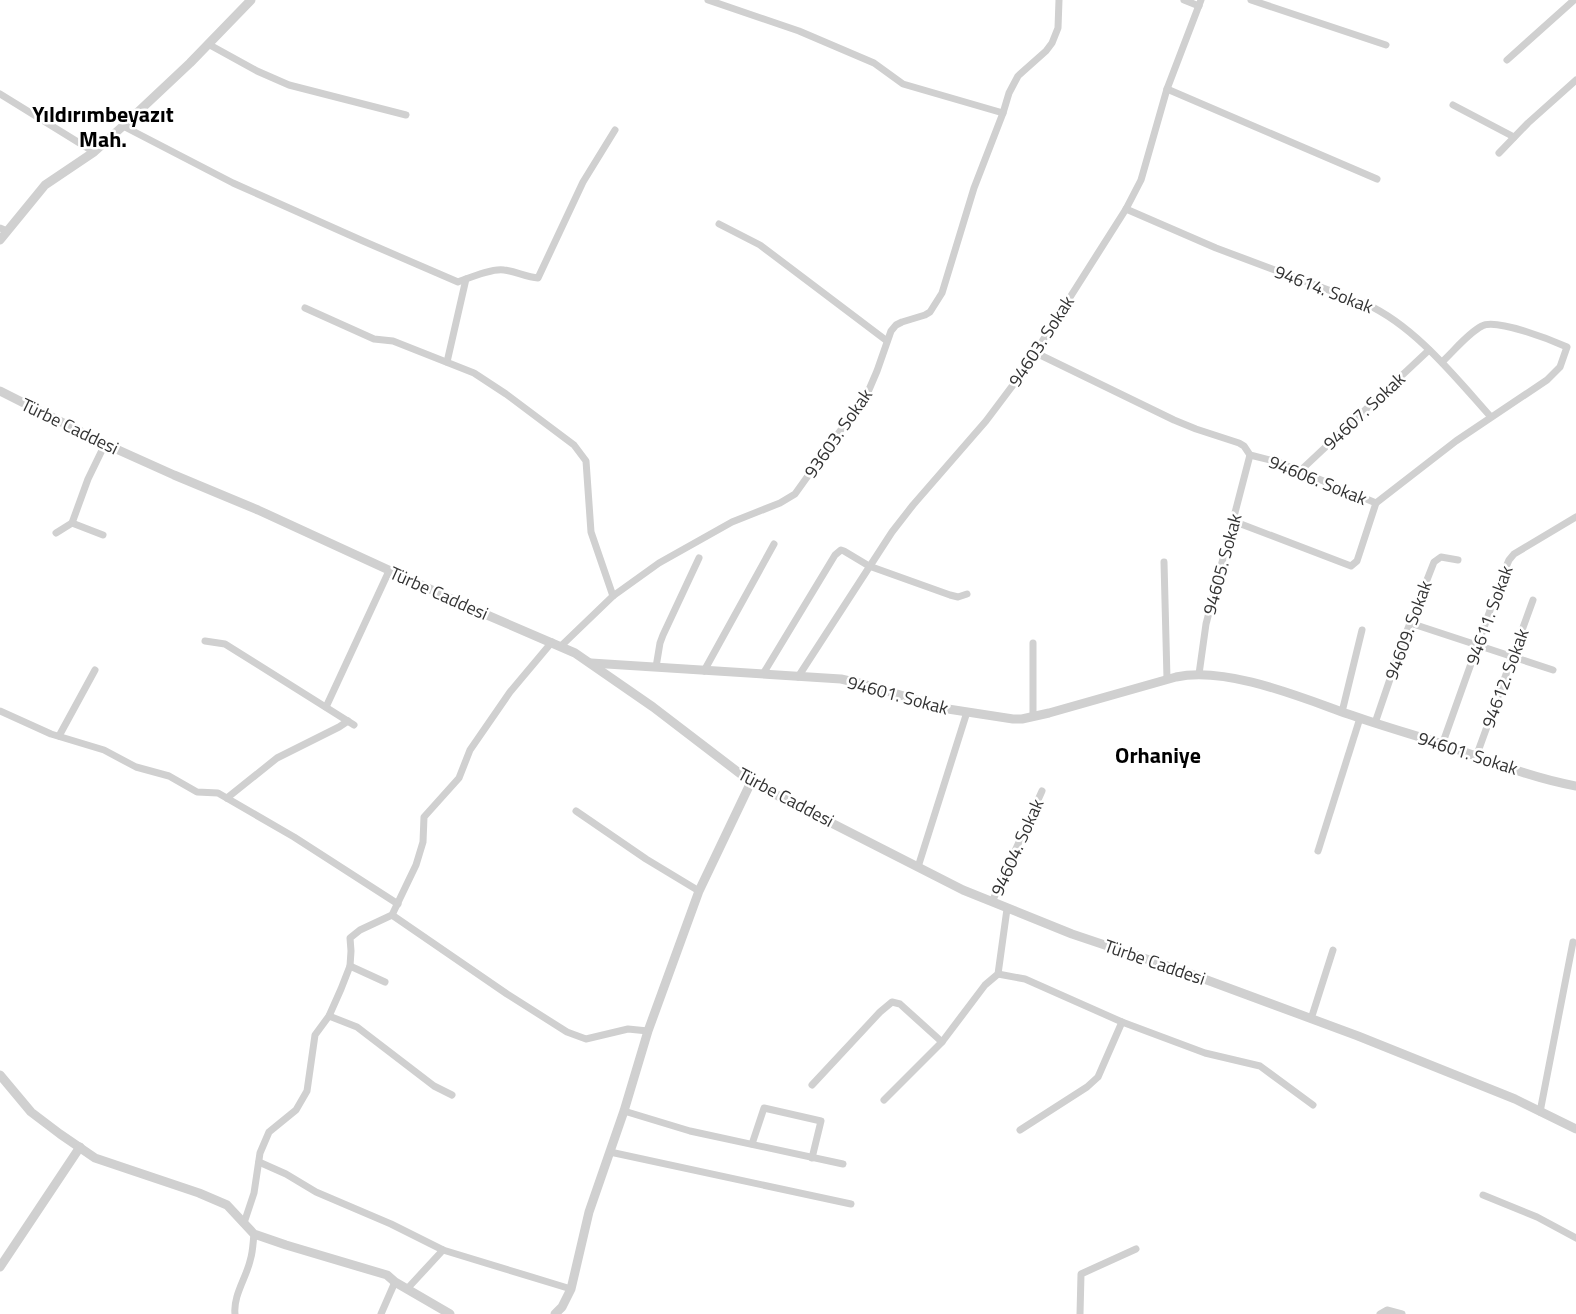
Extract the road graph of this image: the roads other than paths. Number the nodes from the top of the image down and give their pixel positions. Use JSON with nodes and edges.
{"nodes":[{"id":1,"x":251,"y":0,"type":"edge"},
{"id":2,"x":708,"y":0,"type":"edge"},
{"id":3,"x":1059,"y":0,"type":"edge"},
{"id":4,"x":1184,"y":0,"type":"edge"},
{"id":5,"x":1251,"y":0,"type":"edge"},
{"id":6,"x":1574,"y":0,"type":"edge"},
{"id":7,"x":1200,"y":3,"type":"edge"},
{"id":8,"x":208,"y":44,"type":"junction"},
{"id":9,"x":1386,"y":45,"type":"dead end"},
{"id":10,"x":1508,"y":60,"type":"dead end"},
{"id":11,"x":1576,"y":80,"type":"edge"},
{"id":12,"x":1167,"y":89,"type":"junction"},
{"id":13,"x":0,"y":94,"type":"edge"},
{"id":14,"x":1453,"y":104,"type":"dead end"},
{"id":15,"x":1003,"y":113,"type":"junction"},
{"id":16,"x":406,"y":115,"type":"dead end"},
{"id":17,"x":123,"y":126,"type":"junction"},
{"id":18,"x":615,"y":130,"type":"dead end"},
{"id":19,"x":1514,"y":137,"type":"junction"},
{"id":20,"x":94,"y":152,"type":"junction"},
{"id":21,"x":1499,"y":153,"type":"dead end"},
{"id":22,"x":1377,"y":179,"type":"dead end"},
{"id":23,"x":1126,"y":209,"type":"junction"},
{"id":24,"x":720,"y":224,"type":"dead end"},
{"id":25,"x":4,"y":230,"type":"edge"},
{"id":26,"x":0,"y":240,"type":"edge"},
{"id":27,"x":466,"y":279,"type":"junction"},
{"id":28,"x":305,"y":308,"type":"dead end"},
{"id":29,"x":887,"y":341,"type":"junction"},
{"id":30,"x":1429,"y":350,"type":"junction"},
{"id":31,"x":1034,"y":352,"type":"junction"},
{"id":32,"x":447,"y":362,"type":"junction"},
{"id":33,"x":1442,"y":362,"type":"junction"},
{"id":34,"x":0,"y":391,"type":"edge"},
{"id":35,"x":1491,"y":417,"type":"junction"},
{"id":36,"x":105,"y":444,"type":"junction"},
{"id":37,"x":1250,"y":455,"type":"junction"},
{"id":38,"x":1300,"y":471,"type":"junction"},
{"id":39,"x":1376,"y":503,"type":"junction"},
{"id":40,"x":1576,"y":517,"type":"edge"},
{"id":41,"x":1233,"y":521,"type":"junction"},
{"id":42,"x":72,"y":522,"type":"junction"},
{"id":43,"x":56,"y":533,"type":"dead end"},
{"id":44,"x":103,"y":534,"type":"dead end"},
{"id":45,"x":774,"y":544,"type":"dead end"},
{"id":46,"x":699,"y":558,"type":"dead end"},
{"id":47,"x":1458,"y":560,"type":"dead end"},
{"id":48,"x":1164,"y":562,"type":"dead end"},
{"id":49,"x":869,"y":566,"type":"junction"},
{"id":50,"x":390,"y":571,"type":"junction"},
{"id":51,"x":967,"y":594,"type":"dead end"},
{"id":52,"x":613,"y":596,"type":"junction"},
{"id":53,"x":1533,"y":600,"type":"dead end"},
{"id":54,"x":1410,"y":623,"type":"junction"},
{"id":55,"x":1362,"y":630,"type":"dead end"},
{"id":56,"x":206,"y":641,"type":"dead end"},
{"id":57,"x":552,"y":642,"type":"junction"},
{"id":58,"x":1033,"y":643,"type":"dead end"},
{"id":59,"x":1478,"y":645,"type":"junction"},
{"id":60,"x":561,"y":646,"type":"junction"},
{"id":61,"x":1513,"y":656,"type":"junction"},
{"id":62,"x":591,"y":663,"type":"junction"},
{"id":63,"x":656,"y":667,"type":"junction"},
{"id":64,"x":95,"y":670,"type":"dead end"},
{"id":65,"x":1553,"y":670,"type":"dead end"},
{"id":66,"x":704,"y":671,"type":"junction"},
{"id":67,"x":763,"y":674,"type":"junction"},
{"id":68,"x":1199,"y":674,"type":"junction"},
{"id":69,"x":798,"y":677,"type":"junction"},
{"id":70,"x":1168,"y":678,"type":"junction"},
{"id":71,"x":326,"y":707,"type":"junction"},
{"id":72,"x":0,"y":711,"type":"edge"},
{"id":73,"x":967,"y":712,"type":"junction"},
{"id":74,"x":1342,"y":712,"type":"junction"},
{"id":75,"x":1033,"y":717,"type":"junction"},
{"id":76,"x":1360,"y":718,"type":"junction"},
{"id":77,"x":1375,"y":723,"type":"junction"},
{"id":78,"x":59,"y":736,"type":"junction"},
{"id":79,"x":1442,"y":745,"type":"junction"},
{"id":80,"x":1476,"y":757,"type":"junction"},
{"id":81,"x":751,"y":782,"type":"junction"},
{"id":82,"x":1576,"y":786,"type":"edge"},
{"id":83,"x":1042,"y":791,"type":"dead end"},
{"id":84,"x":227,"y":798,"type":"junction"},
{"id":85,"x":576,"y":812,"type":"dead end"},
{"id":86,"x":1318,"y":851,"type":"dead end"},
{"id":87,"x":918,"y":867,"type":"junction"},
{"id":88,"x":699,"y":891,"type":"junction"},
{"id":89,"x":992,"y":902,"type":"junction"},
{"id":90,"x":398,"y":904,"type":"junction"},
{"id":91,"x":1007,"y":909,"type":"junction"},
{"id":92,"x":392,"y":915,"type":"junction"},
{"id":93,"x":1573,"y":942,"type":"dead end"},
{"id":94,"x":1332,"y":950,"type":"dead end"},
{"id":95,"x":350,"y":966,"type":"junction"},
{"id":96,"x":998,"y":974,"type":"junction"},
{"id":97,"x":385,"y":982,"type":"dead end"},
{"id":98,"x":329,"y":1016,"type":"junction"},
{"id":99,"x":1311,"y":1019,"type":"junction"},
{"id":100,"x":1122,"y":1022,"type":"junction"},
{"id":101,"x":648,"y":1031,"type":"junction"},
{"id":102,"x":942,"y":1042,"type":"junction"},
{"id":103,"x":0,"y":1075,"type":"edge"},
{"id":104,"x":812,"y":1085,"type":"dead end"},
{"id":105,"x":452,"y":1095,"type":"dead end"},
{"id":106,"x":884,"y":1100,"type":"dead end"},
{"id":107,"x":1313,"y":1105,"type":"dead end"},
{"id":108,"x":624,"y":1111,"type":"junction"},
{"id":109,"x":1540,"y":1112,"type":"junction"},
{"id":110,"x":1576,"y":1129,"type":"edge"},
{"id":111,"x":1020,"y":1130,"type":"dead end"},
{"id":112,"x":752,"y":1144,"type":"junction"},
{"id":113,"x":80,"y":1147,"type":"junction"},
{"id":114,"x":610,"y":1152,"type":"junction"},
{"id":115,"x":812,"y":1158,"type":"junction"},
{"id":116,"x":259,"y":1162,"type":"junction"},
{"id":117,"x":843,"y":1164,"type":"dead end"},
{"id":118,"x":1483,"y":1195,"type":"dead end"},
{"id":119,"x":850,"y":1204,"type":"dead end"},
{"id":120,"x":244,"y":1223,"type":"junction"},
{"id":121,"x":254,"y":1234,"type":"junction"},
{"id":122,"x":1576,"y":1238,"type":"edge"},
{"id":123,"x":1136,"y":1249,"type":"dead end"},
{"id":124,"x":443,"y":1250,"type":"junction"},
{"id":125,"x":0,"y":1268,"type":"edge"},
{"id":126,"x":394,"y":1282,"type":"junction"},
{"id":127,"x":407,"y":1289,"type":"junction"},
{"id":128,"x":571,"y":1289,"type":"junction"},
{"id":129,"x":235,"y":1314,"type":"edge"},
{"id":130,"x":381,"y":1314,"type":"edge"},
{"id":131,"x":450,"y":1314,"type":"edge"},
{"id":132,"x":555,"y":1314,"type":"edge"},
{"id":133,"x":1080,"y":1314,"type":"edge"},
{"id":134,"x":1380,"y":1314,"type":"edge"},
{"id":135,"x":1402,"y":1314,"type":"edge"}],
"edges":[{"from":1,"to":8,"type":"street"},
{"from":2,"to":15,"type":"street"},
{"from":3,"to":15,"type":"street","name":"93603. Sokak"},
{"from":4,"to":7,"type":"street","name":"94603. Sokak"},
{"from":5,"to":9,"type":"street"},
{"from":6,"to":10,"type":"street"},
{"from":7,"to":12,"type":"street","name":"94603. Sokak"},
{"from":8,"to":16,"type":"street"},
{"from":8,"to":17,"type":"street"},
{"from":11,"to":19,"type":"street"},
{"from":12,"to":22,"type":"street"},
{"from":12,"to":23,"type":"street","name":"94603. Sokak"},
{"from":13,"to":20,"type":"street"},
{"from":14,"to":19,"type":"street"},
{"from":15,"to":29,"type":"street","name":"93603. Sokak"},
{"from":17,"to":20,"type":"street"},
{"from":17,"to":27,"type":"street"},
{"from":18,"to":27,"type":"street"},
{"from":19,"to":21,"type":"street"},
{"from":20,"to":25,"type":"street"},
{"from":23,"to":30,"type":"street","name":"94614. Sokak"},
{"from":23,"to":31,"type":"street","name":"94603. Sokak"},
{"from":24,"to":29,"type":"street"},
{"from":25,"to":26,"type":"street"},
{"from":27,"to":32,"type":"street"},
{"from":28,"to":32,"type":"street"},
{"from":29,"to":52,"type":"street","name":"93603. Sokak"},
{"from":30,"to":33,"type":"street","name":"94614. Sokak"},
{"from":30,"to":38,"type":"street","name":"94607. Sokak"},
{"from":31,"to":37,"type":"street","name":"94606. Sokak"},
{"from":31,"to":49,"type":"street","name":"94603. Sokak"},
{"from":32,"to":52,"type":"street"},
{"from":33,"to":35,"type":"street","name":"94614. Sokak"},
{"from":33,"to":35,"type":"street","name":"94606. Sokak"},
{"from":34,"to":36,"type":"street","name":"Türbe Caddesi"},
{"from":35,"to":39,"type":"street","name":"94606. Sokak"},
{"from":36,"to":42,"type":"street"},
{"from":36,"to":50,"type":"street","name":"Türbe Caddesi"},
{"from":37,"to":38,"type":"street","name":"94606. Sokak"},
{"from":37,"to":41,"type":"street","name":"94605. Sokak"},
{"from":38,"to":39,"type":"street","name":"94606. Sokak"},
{"from":39,"to":41,"type":"street"},
{"from":40,"to":59,"type":"street","name":"94611. Sokak"},
{"from":41,"to":68,"type":"street","name":"94605. Sokak"},
{"from":42,"to":43,"type":"street"},
{"from":42,"to":44,"type":"street"},
{"from":45,"to":66,"type":"street"},
{"from":46,"to":63,"type":"street"},
{"from":47,"to":54,"type":"street","name":"94609. Sokak"},
{"from":48,"to":70,"type":"street"},
{"from":49,"to":51,"type":"street"},
{"from":49,"to":67,"type":"street"},
{"from":49,"to":69,"type":"street","name":"94603. Sokak"},
{"from":50,"to":57,"type":"street","name":"Türbe Caddesi"},
{"from":50,"to":71,"type":"street"},
{"from":52,"to":60,"type":"street","name":"93603. Sokak"},
{"from":53,"to":61,"type":"street","name":"94612. Sokak"},
{"from":54,"to":59,"type":"street"},
{"from":54,"to":77,"type":"street","name":"94609. Sokak"},
{"from":55,"to":74,"type":"street"},
{"from":56,"to":71,"type":"street"},
{"from":57,"to":60,"type":"street","name":"Türbe Caddesi"},
{"from":57,"to":90,"type":"street"},
{"from":58,"to":75,"type":"street"},
{"from":59,"to":61,"type":"street"},
{"from":59,"to":79,"type":"street","name":"94611. Sokak"},
{"from":60,"to":62,"type":"street","name":"Türbe Caddesi"},
{"from":61,"to":65,"type":"street"},
{"from":61,"to":80,"type":"street","name":"94612. Sokak"},
{"from":62,"to":63,"type":"street","name":"94601. Sokak"},
{"from":62,"to":81,"type":"street","name":"Türbe Caddesi"},
{"from":63,"to":66,"type":"street","name":"94601. Sokak"},
{"from":64,"to":78,"type":"street"},
{"from":66,"to":67,"type":"street","name":"94601. Sokak"},
{"from":67,"to":69,"type":"street","name":"94601. Sokak"},
{"from":68,"to":70,"type":"street","name":"94601. Sokak"},
{"from":68,"to":74,"type":"street","name":"94601. Sokak"},
{"from":69,"to":73,"type":"street","name":"94601. Sokak"},
{"from":70,"to":75,"type":"street","name":"94601. Sokak"},
{"from":71,"to":84,"type":"street"},
{"from":72,"to":78,"type":"street"},
{"from":73,"to":75,"type":"street","name":"94601. Sokak"},
{"from":73,"to":87,"type":"street"},
{"from":74,"to":76,"type":"street","name":"94601. Sokak"},
{"from":76,"to":77,"type":"street","name":"94601. Sokak"},
{"from":76,"to":86,"type":"street"},
{"from":77,"to":79,"type":"street","name":"94601. Sokak"},
{"from":78,"to":84,"type":"street"},
{"from":79,"to":80,"type":"street","name":"94601. Sokak"},
{"from":80,"to":82,"type":"street","name":"94601. Sokak"},
{"from":81,"to":87,"type":"street","name":"Türbe Caddesi"},
{"from":81,"to":88,"type":"street"},
{"from":83,"to":89,"type":"street","name":"94604. Sokak"},
{"from":84,"to":90,"type":"street"},
{"from":85,"to":88,"type":"street"},
{"from":87,"to":89,"type":"street","name":"Türbe Caddesi"},
{"from":88,"to":101,"type":"street"},
{"from":89,"to":91,"type":"street","name":"Türbe Caddesi"},
{"from":90,"to":92,"type":"street"},
{"from":91,"to":96,"type":"street"},
{"from":91,"to":99,"type":"street","name":"Türbe Caddesi"},
{"from":92,"to":95,"type":"street"},
{"from":92,"to":101,"type":"street"},
{"from":93,"to":109,"type":"street"},
{"from":94,"to":99,"type":"street"},
{"from":95,"to":97,"type":"street"},
{"from":95,"to":98,"type":"street"},
{"from":96,"to":100,"type":"street"},
{"from":96,"to":102,"type":"street"},
{"from":98,"to":105,"type":"street"},
{"from":98,"to":116,"type":"street"},
{"from":99,"to":109,"type":"street","name":"Türbe Caddesi"},
{"from":100,"to":107,"type":"street"},
{"from":100,"to":111,"type":"street"},
{"from":101,"to":108,"type":"street"},
{"from":102,"to":104,"type":"street"},
{"from":102,"to":106,"type":"street"},
{"from":103,"to":113,"type":"street"},
{"from":108,"to":112,"type":"street"},
{"from":108,"to":114,"type":"street"},
{"from":109,"to":110,"type":"street","name":"Türbe Caddesi"},
{"from":112,"to":115,"type":"street"},
{"from":112,"to":115,"type":"street"},
{"from":113,"to":120,"type":"street"},
{"from":113,"to":125,"type":"street"},
{"from":114,"to":119,"type":"street"},
{"from":114,"to":128,"type":"street"},
{"from":115,"to":117,"type":"street"},
{"from":116,"to":120,"type":"street"},
{"from":116,"to":124,"type":"street"},
{"from":118,"to":122,"type":"street"},
{"from":120,"to":121,"type":"street"},
{"from":121,"to":126,"type":"street"},
{"from":121,"to":129,"type":"street"},
{"from":123,"to":133,"type":"street"},
{"from":124,"to":127,"type":"street"},
{"from":124,"to":128,"type":"street"},
{"from":126,"to":127,"type":"street"},
{"from":126,"to":130,"type":"street"},
{"from":127,"to":131,"type":"street"},
{"from":128,"to":132,"type":"street"},
{"from":134,"to":135,"type":"street"}]}
